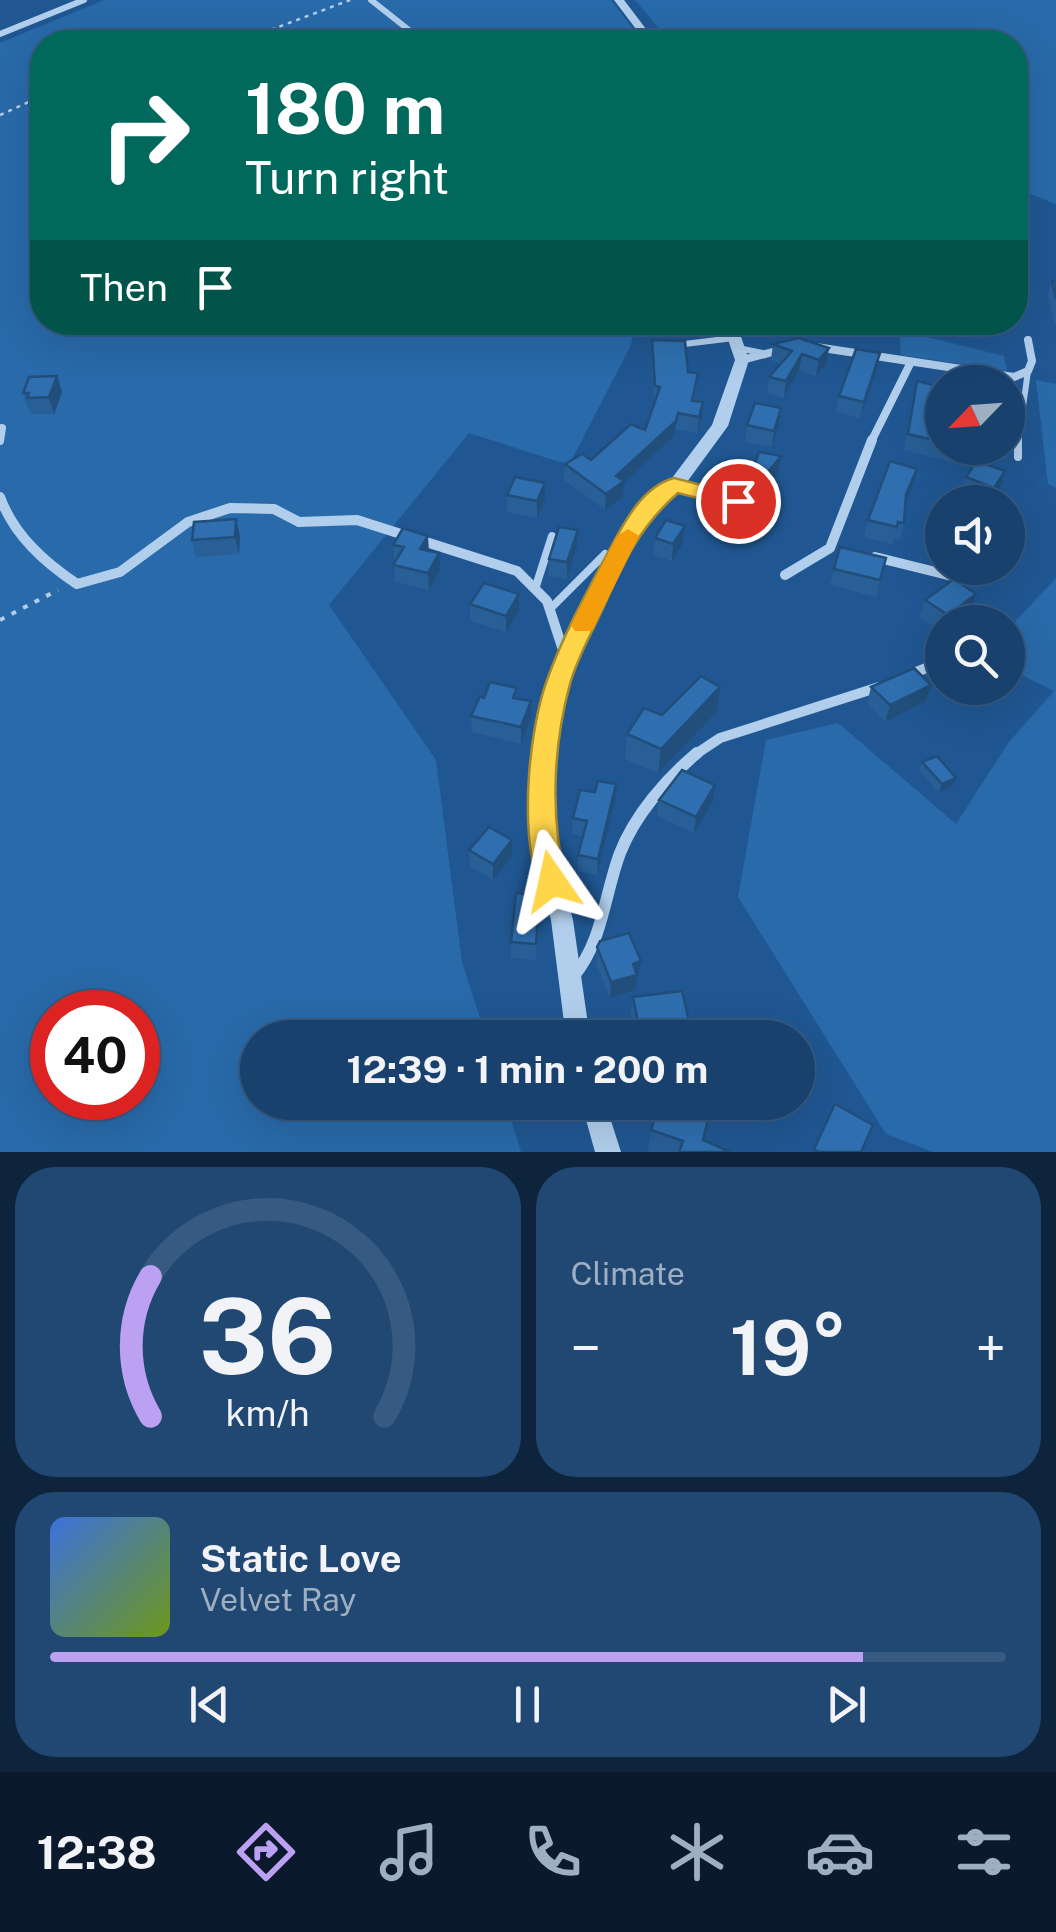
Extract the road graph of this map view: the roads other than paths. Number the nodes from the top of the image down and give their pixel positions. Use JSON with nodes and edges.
{"nodes":[{"id":1,"x":84,"y":0,"type":"edge"},
{"id":2,"x":371,"y":0,"type":"edge"},
{"id":3,"x":618,"y":0,"type":"edge"},
{"id":4,"x":406,"y":30,"type":"edge"},
{"id":5,"x":642,"y":30,"type":"edge"},
{"id":6,"x":0,"y":34,"type":"edge"},
{"id":7,"x":735,"y":339,"type":"edge"},
{"id":8,"x":1028,"y":340,"type":"dead end"},
{"id":9,"x":672,"y":346,"type":"edge"},
{"id":10,"x":911,"y":362,"type":"junction"},
{"id":11,"x":1028,"y":372,"type":"junction"},
{"id":12,"x":1025,"y":402,"type":"edge"},
{"id":13,"x":2,"y":428,"type":"dead end"},
{"id":14,"x":0,"y":441,"type":"edge"},
{"id":15,"x":674,"y":485,"type":"junction"},
{"id":16,"x":0,"y":497,"type":"edge"},
{"id":17,"x":769,"y":509,"type":"dead end"},
{"id":18,"x":552,"y":536,"type":"edge"},
{"id":19,"x":831,"y":546,"type":"junction"},
{"id":20,"x":848,"y":551,"type":"edge"},
{"id":21,"x":605,"y":554,"type":"dead end"},
{"id":22,"x":866,"y":555,"type":"edge"},
{"id":23,"x":925,"y":569,"type":"edge"},
{"id":24,"x":785,"y":575,"type":"dead end"},
{"id":25,"x":536,"y":586,"type":"junction"},
{"id":26,"x":552,"y":608,"type":"junction"},
{"id":27,"x":570,"y":653,"type":"junction"},
{"id":28,"x":925,"y":669,"type":"edge"},
{"id":29,"x":570,"y":980,"type":"junction"},
{"id":30,"x":576,"y":1020,"type":"edge"},
{"id":31,"x":598,"y":1120,"type":"edge"},
{"id":32,"x":608,"y":1152,"type":"edge"}],
"edges":[{"from":1,"to":6,"type":"street"},
{"from":2,"to":4,"type":"street"},
{"from":3,"to":5,"type":"street"},
{"from":7,"to":9,"type":"lane"},
{"from":7,"to":10,"type":"street"},
{"from":7,"to":15,"type":"street"},
{"from":8,"to":11,"type":"street"},
{"from":10,"to":11,"type":"street"},
{"from":10,"to":19,"type":"street"},
{"from":11,"to":12,"type":"lane"},
{"from":13,"to":14,"type":"street"},
{"from":15,"to":17,"type":"lane"},
{"from":15,"to":27,"type":"street"},
{"from":16,"to":25,"type":"street"},
{"from":18,"to":25,"type":"lane"},
{"from":19,"to":20,"type":"street"},
{"from":19,"to":24,"type":"street"},
{"from":21,"to":26,"type":"lane"},
{"from":22,"to":23,"type":"street"},
{"from":25,"to":26,"type":"street"},
{"from":26,"to":27,"type":"street"},
{"from":27,"to":29,"type":"street"},
{"from":28,"to":29,"type":"street"},
{"from":29,"to":30,"type":"street"},
{"from":31,"to":32,"type":"street"}]}
